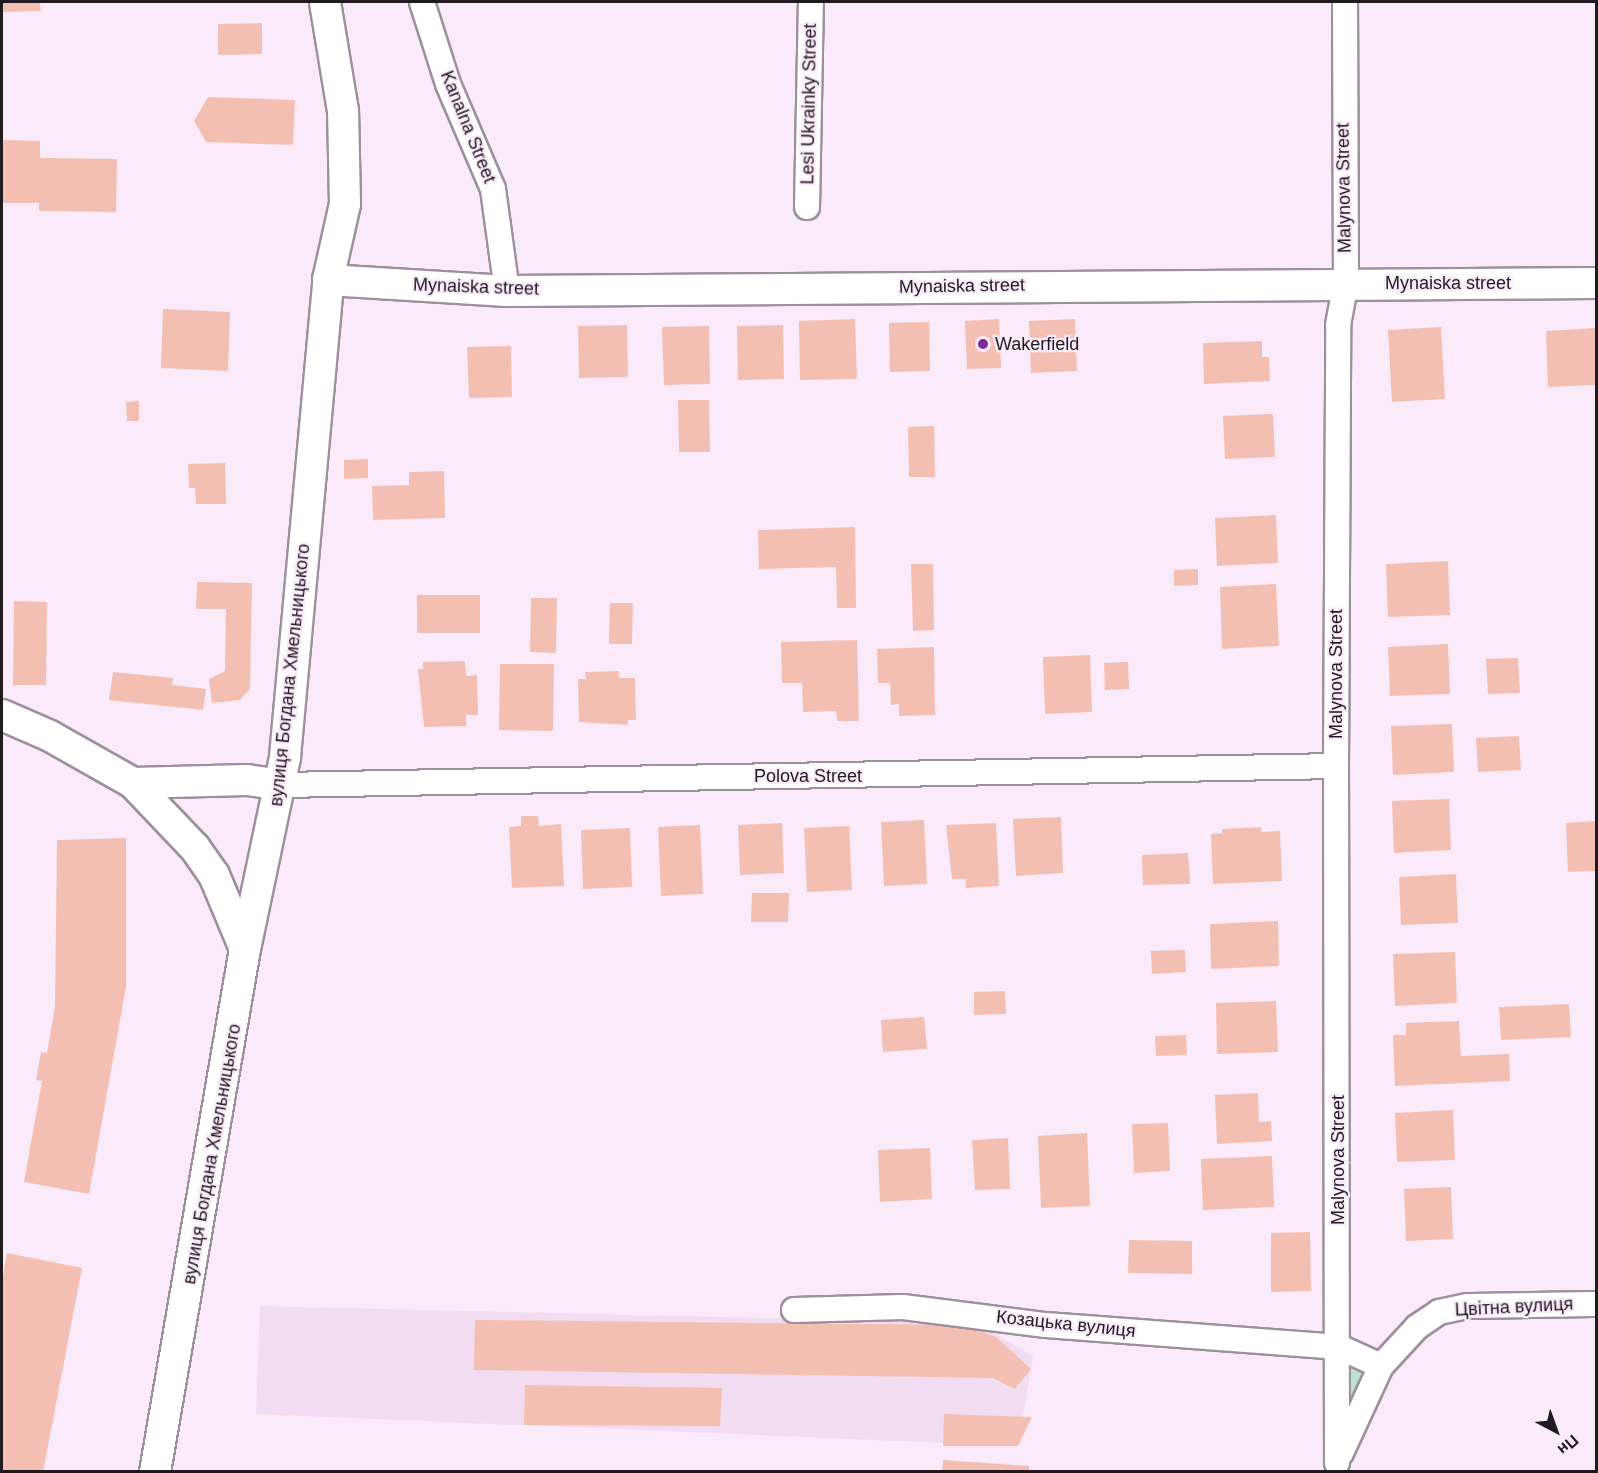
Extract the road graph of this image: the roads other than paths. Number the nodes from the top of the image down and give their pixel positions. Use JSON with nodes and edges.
{"nodes":[{"id":1,"x":325,"y":2,"type":"edge"},
{"id":2,"x":422,"y":2,"type":"edge"},
{"id":3,"x":811,"y":2,"type":"edge"},
{"id":4,"x":1345,"y":2,"type":"edge"},
{"id":5,"x":807,"y":207,"type":"dead end"},
{"id":6,"x":328,"y":280,"type":"junction"},
{"id":7,"x":1346,"y":282,"type":"junction"},
{"id":8,"x":1596,"y":283,"type":"edge"},
{"id":9,"x":507,"y":291,"type":"junction"},
{"id":10,"x":2,"y":716,"type":"edge"},
{"id":11,"x":1336,"y":766,"type":"junction"},
{"id":12,"x":133,"y":783,"type":"junction"},
{"id":13,"x":281,"y":785,"type":"junction"},
{"id":14,"x":245,"y":949,"type":"junction"},
{"id":15,"x":1596,"y":1304,"type":"edge"},
{"id":16,"x":794,"y":1310,"type":"dead end"},
{"id":17,"x":1339,"y":1347,"type":"junction"},
{"id":18,"x":1381,"y":1366,"type":"junction"},
{"id":19,"x":1335,"y":1467,"type":"edge"},
{"id":20,"x":155,"y":1472,"type":"edge"}],
"edges":[{"from":1,"to":6,"type":"street","name":"вулиця Богдана Хмельницького"},
{"from":2,"to":9,"type":"street","name":"Kanalna Street"},
{"from":3,"to":5,"type":"street","name":"Lesi Ukrainky Street"},
{"from":4,"to":7,"type":"street","name":"Malynova Street"},
{"from":6,"to":9,"type":"street","name":"Mynaiska street"},
{"from":6,"to":13,"type":"street","name":"вулиця Богдана Хмельницького"},
{"from":7,"to":8,"type":"street","name":"Mynaiska street"},
{"from":7,"to":9,"type":"street","name":"Mynaiska street"},
{"from":7,"to":11,"type":"street","name":"Malynova Street"},
{"from":10,"to":12,"type":"street"},
{"from":11,"to":13,"type":"street","name":"Polova Street"},
{"from":11,"to":17,"type":"street","name":"Malynova Street"},
{"from":12,"to":13,"type":"street"},
{"from":12,"to":14,"type":"street"},
{"from":13,"to":14,"type":"street","name":"вулиця Богдана Хмельницького"},
{"from":14,"to":20,"type":"street","name":"вулиця Богдана Хмельницького"},
{"from":15,"to":18,"type":"street","name":"Цвітна вулиця"},
{"from":16,"to":17,"type":"street","name":"Козацька вулиця"},
{"from":17,"to":18,"type":"street"},
{"from":17,"to":19,"type":"street","name":"Malynova Street"},
{"from":18,"to":19,"type":"street","name":"Цвітна вулиця"}]}
